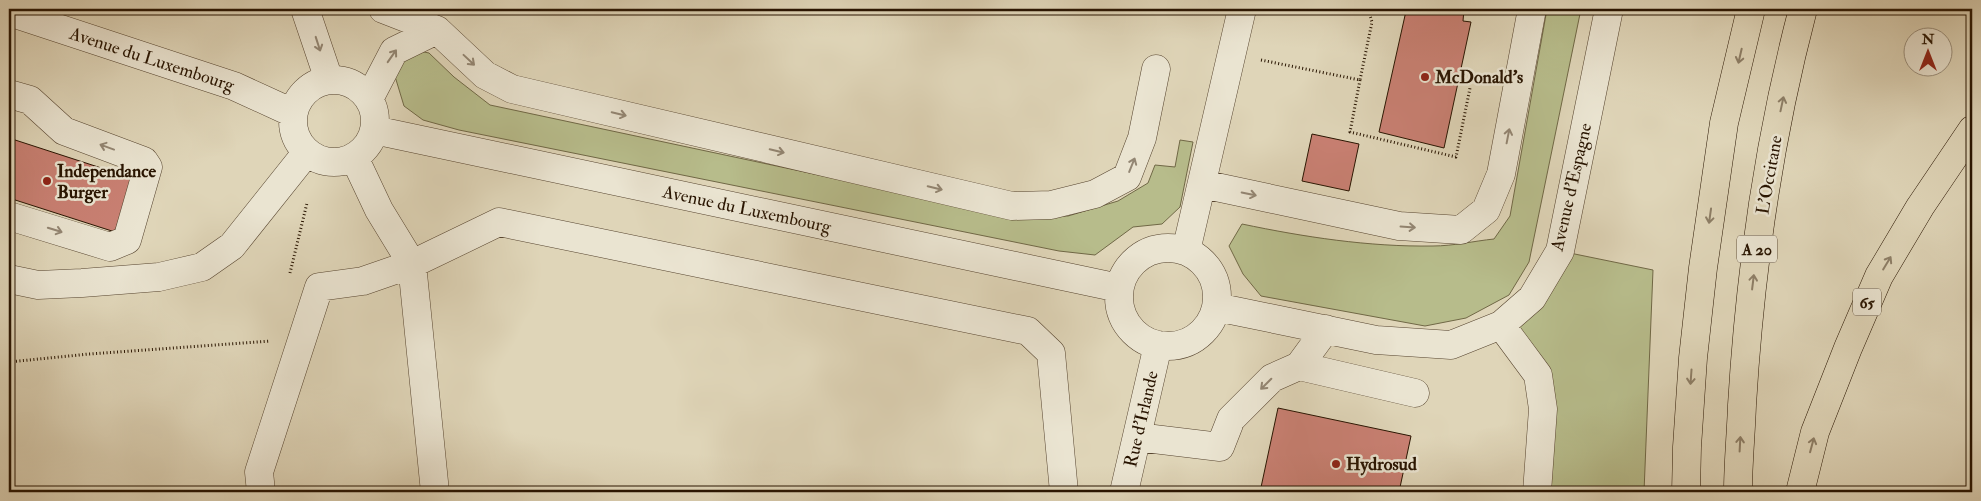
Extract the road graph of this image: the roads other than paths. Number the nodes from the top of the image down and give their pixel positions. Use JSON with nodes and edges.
{"nodes":[{"id":1,"x":305,"y":9,"type":"edge"},
{"id":2,"x":383,"y":9,"type":"edge"},
{"id":3,"x":1242,"y":9,"type":"edge"},
{"id":4,"x":1532,"y":9,"type":"edge"},
{"id":5,"x":1610,"y":9,"type":"edge"},
{"id":6,"x":1751,"y":9,"type":"edge"},
{"id":7,"x":1803,"y":9,"type":"edge"},
{"id":8,"x":9,"y":12,"type":"edge"},
{"id":9,"x":437,"y":30,"type":"junction"},
{"id":10,"x":1156,"y":69,"type":"dead end"},
{"id":11,"x":329,"y":80,"type":"junction"},
{"id":12,"x":9,"y":94,"type":"edge"},
{"id":13,"x":369,"y":99,"type":"junction"},
{"id":14,"x":293,"y":113,"type":"junction"},
{"id":15,"x":374,"y":130,"type":"junction"},
{"id":16,"x":1972,"y":130,"type":"edge"},
{"id":17,"x":307,"y":152,"type":"junction"},
{"id":18,"x":354,"y":156,"type":"junction"},
{"id":19,"x":1202,"y":184,"type":"junction"},
{"id":20,"x":9,"y":216,"type":"edge"},
{"id":21,"x":1186,"y":251,"type":"junction"},
{"id":22,"x":412,"y":264,"type":"junction"},
{"id":23,"x":9,"y":278,"type":"edge"},
{"id":24,"x":1119,"y":288,"type":"junction"},
{"id":25,"x":1216,"y":307,"type":"junction"},
{"id":26,"x":1501,"y":325,"type":"junction"},
{"id":27,"x":1326,"y":329,"type":"junction"},
{"id":28,"x":1158,"y":345,"type":"junction"},
{"id":29,"x":1299,"y":366,"type":"junction"},
{"id":30,"x":1415,"y":394,"type":"dead end"},
{"id":31,"x":1137,"y":437,"type":"junction"},
{"id":32,"x":262,"y":492,"type":"edge"},
{"id":33,"x":435,"y":492,"type":"edge"},
{"id":34,"x":1064,"y":492,"type":"edge"},
{"id":35,"x":1124,"y":492,"type":"edge"},
{"id":36,"x":1537,"y":492,"type":"edge"},
{"id":37,"x":1686,"y":492,"type":"edge"},
{"id":38,"x":1738,"y":492,"type":"edge"},
{"id":39,"x":1800,"y":492,"type":"edge"}],
"edges":[{"from":1,"to":11,"type":"street","one_way":true},
{"from":2,"to":9,"type":"street"},
{"from":3,"to":19,"type":"street"},
{"from":19,"to":4,"type":"street","one_way":true},
{"from":5,"to":26,"type":"street","name":"Avenue d'Espagne"},
{"from":6,"to":37,"type":"highway","one_way":true},
{"from":38,"to":7,"type":"highway","name":"L'Occitane","number":"A 20","one_way":true},
{"from":8,"to":14,"type":"street","name":"Avenue du Luxembourg"},
{"from":9,"to":10,"type":"street","one_way":true},
{"from":13,"to":9,"type":"street","one_way":true},
{"from":11,"to":13,"type":"street"},
{"from":11,"to":14,"type":"street"},
{"from":20,"to":12,"type":"street","one_way":true},
{"from":13,"to":15,"type":"street"},
{"from":14,"to":17,"type":"street"},
{"from":15,"to":18,"type":"street"},
{"from":15,"to":24,"type":"street","name":"Avenue du Luxembourg"},
{"from":39,"to":16,"type":"highway","number":"65","one_way":true},
{"from":17,"to":18,"type":"street"},
{"from":17,"to":23,"type":"street"},
{"from":18,"to":22,"type":"street"},
{"from":19,"to":21,"type":"street"},
{"from":21,"to":24,"type":"street"},
{"from":21,"to":25,"type":"street"},
{"from":22,"to":32,"type":"street"},
{"from":22,"to":33,"type":"street"},
{"from":22,"to":34,"type":"street"},
{"from":24,"to":28,"type":"street"},
{"from":25,"to":27,"type":"street","name":"Avenue d'Espagne"},
{"from":25,"to":28,"type":"street"},
{"from":26,"to":27,"type":"street","name":"Avenue d'Espagne"},
{"from":26,"to":36,"type":"street"},
{"from":27,"to":29,"type":"street"},
{"from":28,"to":31,"type":"street","name":"Rue d'Irlande"},
{"from":29,"to":30,"type":"street"},
{"from":29,"to":31,"type":"street","one_way":true},
{"from":31,"to":35,"type":"street","name":"Rue d'Irlande"}]}
